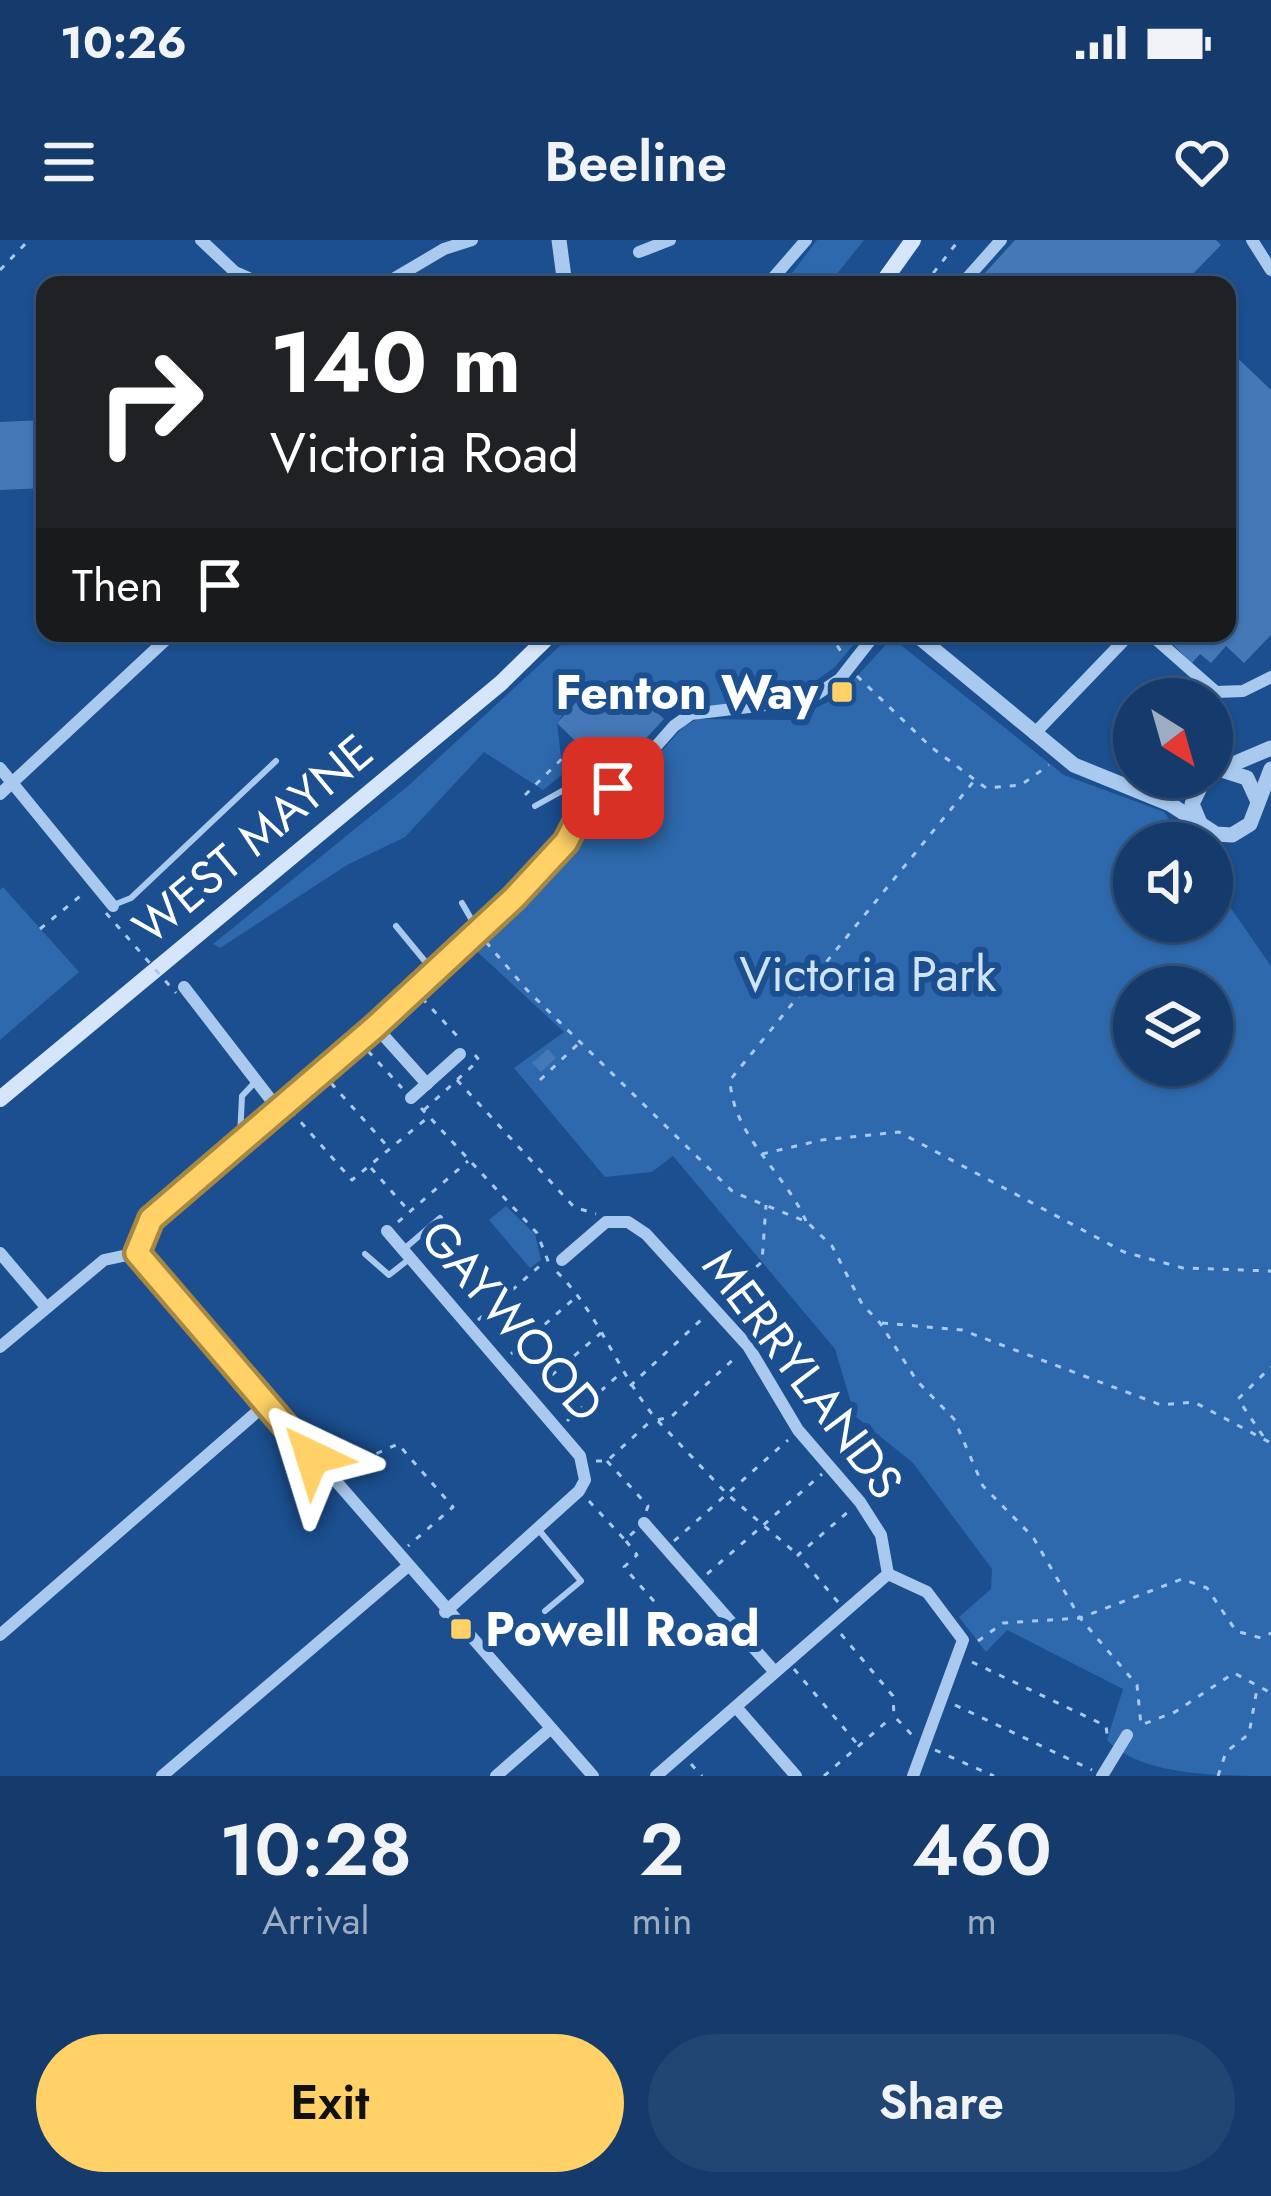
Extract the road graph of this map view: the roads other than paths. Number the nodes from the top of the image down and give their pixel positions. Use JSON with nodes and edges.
{"nodes":[{"id":1,"x":201,"y":240,"type":"edge"},
{"id":2,"x":472,"y":240,"type":"edge"},
{"id":3,"x":560,"y":240,"type":"edge"},
{"id":4,"x":670,"y":240,"type":"edge"},
{"id":5,"x":913,"y":240,"type":"edge"},
{"id":6,"x":1000,"y":240,"type":"edge"},
{"id":7,"x":1252,"y":240,"type":"edge"},
{"id":8,"x":800,"y":242,"type":"edge"},
{"id":9,"x":639,"y":252,"type":"dead end"},
{"id":10,"x":1271,"y":270,"type":"edge"},
{"id":11,"x":245,"y":276,"type":"edge"},
{"id":12,"x":409,"y":276,"type":"edge"},
{"id":13,"x":564,"y":276,"type":"edge"},
{"id":14,"x":774,"y":276,"type":"edge"},
{"id":15,"x":887,"y":276,"type":"edge"},
{"id":16,"x":969,"y":276,"type":"edge"},
{"id":17,"x":163,"y":642,"type":"edge"},
{"id":18,"x":542,"y":642,"type":"edge"},
{"id":19,"x":869,"y":642,"type":"edge"},
{"id":20,"x":925,"y":642,"type":"edge"},
{"id":21,"x":1122,"y":642,"type":"edge"},
{"id":22,"x":1159,"y":642,"type":"edge"},
{"id":23,"x":1271,"y":677,"type":"edge"},
{"id":24,"x":1034,"y":734,"type":"junction"},
{"id":25,"x":1271,"y":748,"type":"edge"},
{"id":26,"x":276,"y":761,"type":"dead end"},
{"id":27,"x":1233,"y":764,"type":"edge"},
{"id":28,"x":0,"y":768,"type":"edge"},
{"id":29,"x":1271,"y":769,"type":"edge"},
{"id":30,"x":1233,"y":777,"type":"edge"},
{"id":31,"x":1113,"y":779,"type":"edge"},
{"id":32,"x":12,"y":783,"type":"junction"},
{"id":33,"x":0,"y":794,"type":"edge"},
{"id":34,"x":1156,"y":798,"type":"edge"},
{"id":35,"x":588,"y":800,"type":"junction"},
{"id":36,"x":1258,"y":805,"type":"junction"},
{"id":37,"x":535,"y":806,"type":"dead end"},
{"id":38,"x":1195,"y":822,"type":"edge"},
{"id":39,"x":1233,"y":834,"type":"edge"},
{"id":40,"x":462,"y":903,"type":"dead end"},
{"id":41,"x":109,"y":910,"type":"joint"},
{"id":42,"x":396,"y":926,"type":"dead end"},
{"id":43,"x":477,"y":929,"type":"junction"},
{"id":44,"x":433,"y":970,"type":"junction"},
{"id":45,"x":180,"y":990,"type":"road end"},
{"id":46,"x":375,"y":1027,"type":"junction"},
{"id":47,"x":460,"y":1054,"type":"dead end"},
{"id":48,"x":256,"y":1081,"type":"junction"},
{"id":49,"x":427,"y":1084,"type":"junction"},
{"id":50,"x":411,"y":1098,"type":"road end"},
{"id":51,"x":0,"y":1099,"type":"edge"},
{"id":52,"x":281,"y":1106,"type":"junction"},
{"id":53,"x":241,"y":1141,"type":"junction"},
{"id":54,"x":440,"y":1218,"type":"dead end"},
{"id":55,"x":388,"y":1231,"type":"road end"},
{"id":56,"x":0,"y":1252,"type":"edge"},
{"id":57,"x":137,"y":1253,"type":"junction"},
{"id":58,"x":407,"y":1253,"type":"junction"},
{"id":59,"x":365,"y":1254,"type":"dead end"},
{"id":60,"x":562,"y":1260,"type":"road end"},
{"id":61,"x":46,"y":1307,"type":"junction"},
{"id":62,"x":0,"y":1347,"type":"edge"},
{"id":63,"x":266,"y":1404,"type":"junction"},
{"id":64,"x":644,"y":1523,"type":"road end"},
{"id":65,"x":538,"y":1529,"type":"junction"},
{"id":66,"x":402,"y":1561,"type":"junction"},
{"id":67,"x":888,"y":1574,"type":"junction"},
{"id":68,"x":545,"y":1611,"type":"dead end"},
{"id":69,"x":445,"y":1612,"type":"junction"},
{"id":70,"x":0,"y":1634,"type":"edge"},
{"id":71,"x":774,"y":1671,"type":"junction"},
{"id":72,"x":736,"y":1707,"type":"junction"},
{"id":73,"x":1141,"y":1725,"type":"road end"},
{"id":74,"x":550,"y":1729,"type":"junction"},
{"id":75,"x":1127,"y":1736,"type":"joint"},
{"id":76,"x":1102,"y":1775,"type":"edge"},
{"id":77,"x":163,"y":1776,"type":"edge"},
{"id":78,"x":496,"y":1776,"type":"edge"},
{"id":79,"x":593,"y":1776,"type":"edge"},
{"id":80,"x":656,"y":1776,"type":"edge"},
{"id":81,"x":796,"y":1776,"type":"edge"},
{"id":82,"x":913,"y":1776,"type":"edge"}],
"edges":[{"from":1,"to":11,"type":"street"},
{"from":2,"to":12,"type":"street"},
{"from":3,"to":13,"type":"street"},
{"from":4,"to":9,"type":"street"},
{"from":5,"to":15,"type":"main road"},
{"from":6,"to":16,"type":"street"},
{"from":7,"to":10,"type":"street"},
{"from":8,"to":14,"type":"street"},
{"from":17,"to":32,"type":"street"},
{"from":18,"to":51,"type":"main road","name":"WEST MAYNE"},
{"from":19,"to":35,"type":"street"},
{"from":20,"to":24,"type":"street"},
{"from":21,"to":24,"type":"street"},
{"from":22,"to":23,"type":"street"},
{"from":24,"to":31,"type":"street"},
{"from":25,"to":27,"type":"street"},
{"from":26,"to":41,"type":"lane"},
{"from":28,"to":32,"type":"street"},
{"from":29,"to":36,"type":"street"},
{"from":30,"to":36,"type":"street"},
{"from":32,"to":33,"type":"street"},
{"from":32,"to":41,"type":"street"},
{"from":34,"to":38,"type":"street"},
{"from":35,"to":37,"type":"lane"},
{"from":35,"to":43,"type":"street"},
{"from":36,"to":39,"type":"street"},
{"from":40,"to":43,"type":"lane"},
{"from":42,"to":44,"type":"lane"},
{"from":43,"to":44,"type":"street"},
{"from":44,"to":46,"type":"street"},
{"from":45,"to":48,"type":"street"},
{"from":46,"to":49,"type":"street"},
{"from":46,"to":52,"type":"street"},
{"from":47,"to":49,"type":"street"},
{"from":48,"to":52,"type":"street"},
{"from":48,"to":53,"type":"lane"},
{"from":49,"to":50,"type":"street"},
{"from":52,"to":53,"type":"street"},
{"from":53,"to":57,"type":"street"},
{"from":54,"to":58,"type":"lane"},
{"from":55,"to":58,"type":"street","name":"GAYWOOD"},
{"from":56,"to":61,"type":"street"},
{"from":57,"to":61,"type":"street"},
{"from":57,"to":63,"type":"street"},
{"from":58,"to":59,"type":"lane"},
{"from":58,"to":65,"type":"street","name":"GAYWOOD"},
{"from":60,"to":67,"type":"street","name":"MERRYLANDS"},
{"from":61,"to":62,"type":"street"},
{"from":63,"to":66,"type":"street"},
{"from":63,"to":70,"type":"street"},
{"from":64,"to":71,"type":"street"},
{"from":65,"to":68,"type":"lane"},
{"from":65,"to":69,"type":"street","name":"GAYWOOD"},
{"from":66,"to":69,"type":"street"},
{"from":66,"to":77,"type":"street"},
{"from":67,"to":71,"type":"street","name":"MERRYLANDS"},
{"from":67,"to":82,"type":"street"},
{"from":69,"to":74,"type":"street"},
{"from":71,"to":72,"type":"street","name":"MERRYLANDS"},
{"from":72,"to":80,"type":"street","name":"MERRYLANDS"},
{"from":72,"to":81,"type":"street"},
{"from":73,"to":75,"type":"lane"},
{"from":74,"to":78,"type":"street"},
{"from":74,"to":79,"type":"street"},
{"from":75,"to":76,"type":"street"}]}
